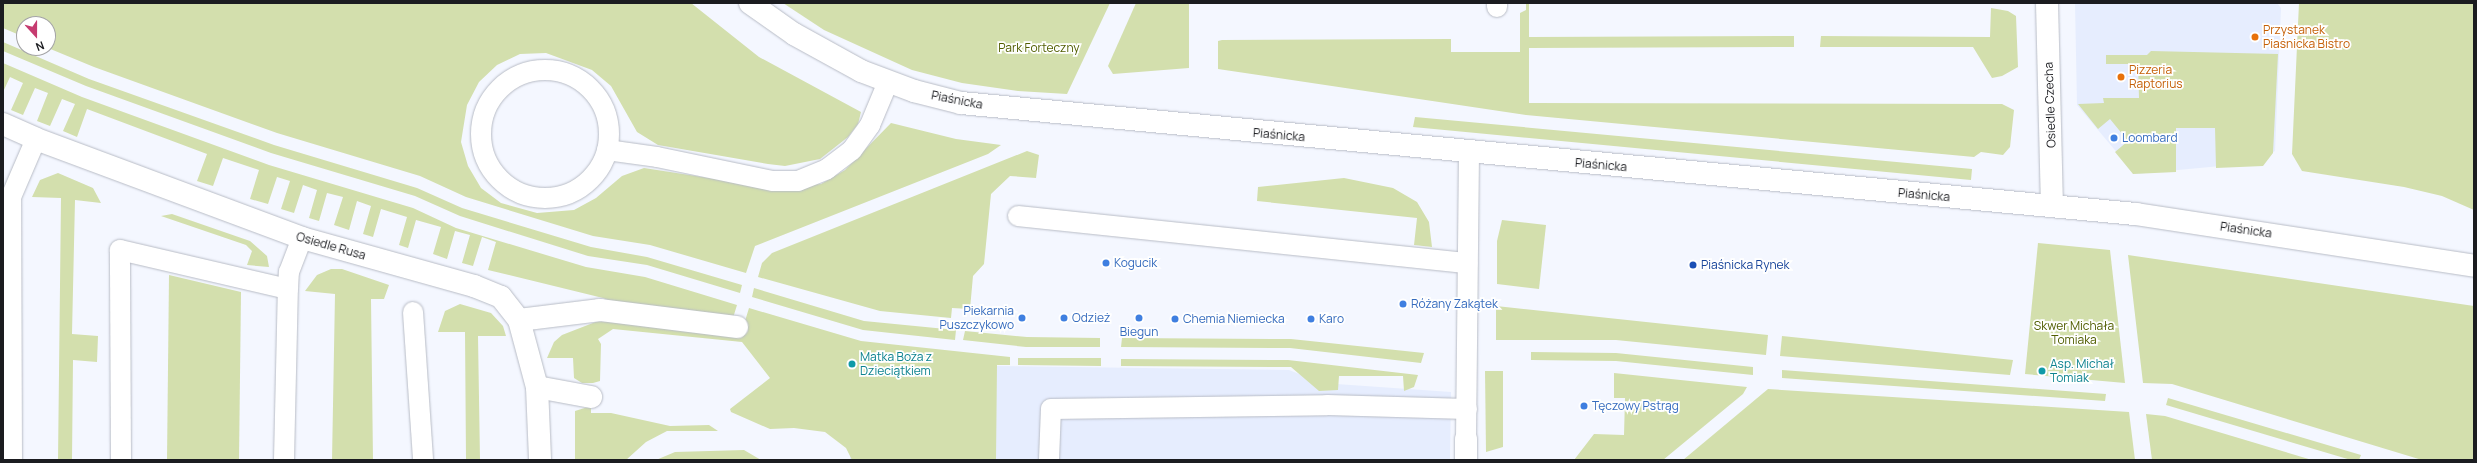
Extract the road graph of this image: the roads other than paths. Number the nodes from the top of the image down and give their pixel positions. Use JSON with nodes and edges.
{"nodes":[{"id":1,"x":750,"y":3,"type":"edge"},
{"id":2,"x":2047,"y":3,"type":"edge"},
{"id":3,"x":888,"y":82,"type":"junction"},
{"id":4,"x":3,"y":124,"type":"edge"},
{"id":5,"x":36,"y":139,"type":"junction"},
{"id":6,"x":607,"y":150,"type":"junction"},
{"id":7,"x":1469,"y":153,"type":"junction"},
{"id":8,"x":2052,"y":206,"type":"junction"},
{"id":9,"x":1018,"y":216,"type":"dead end"},
{"id":10,"x":302,"y":238,"type":"junction"},
{"id":11,"x":1468,"y":263,"type":"junction"},
{"id":12,"x":2474,"y":266,"type":"edge"},
{"id":13,"x":288,"y":289,"type":"junction"},
{"id":14,"x":413,"y":312,"type":"dead end"},
{"id":15,"x":519,"y":320,"type":"junction"},
{"id":16,"x":737,"y":327,"type":"dead end"},
{"id":17,"x":537,"y":387,"type":"junction"},
{"id":18,"x":591,"y":397,"type":"dead end"},
{"id":19,"x":1467,"y":409,"type":"junction"},
{"id":20,"x":1466,"y":450,"type":"edge"},
{"id":21,"x":12,"y":460,"type":"edge"},
{"id":22,"x":121,"y":460,"type":"edge"},
{"id":23,"x":284,"y":460,"type":"edge"},
{"id":24,"x":424,"y":460,"type":"edge"},
{"id":25,"x":540,"y":460,"type":"edge"},
{"id":26,"x":1049,"y":460,"type":"edge"}],
"edges":[{"from":1,"to":3,"type":"street","name":"Piaśnicka"},
{"from":2,"to":8,"type":"street","name":"Osiedle Czecha"},
{"from":3,"to":6,"type":"lane"},
{"from":3,"to":7,"type":"street","name":"Piaśnicka"},
{"from":4,"to":5,"type":"street","name":"Osiedle Rusa"},
{"from":5,"to":10,"type":"street","name":"Osiedle Rusa"},
{"from":5,"to":21,"type":"lane"},
{"from":6,"to":6,"type":"lane"},
{"from":7,"to":8,"type":"street","name":"Piaśnicka"},
{"from":7,"to":11,"type":"lane"},
{"from":8,"to":12,"type":"street","name":"Piaśnicka"},
{"from":9,"to":11,"type":"lane"},
{"from":10,"to":13,"type":"lane"},
{"from":10,"to":15,"type":"street","name":"Osiedle Rusa"},
{"from":11,"to":19,"type":"lane"},
{"from":13,"to":22,"type":"lane"},
{"from":13,"to":23,"type":"lane"},
{"from":14,"to":24,"type":"lane"},
{"from":15,"to":16,"type":"street"},
{"from":15,"to":17,"type":"street","name":"Osiedle Rusa"},
{"from":17,"to":18,"type":"street"},
{"from":17,"to":25,"type":"street","name":"Osiedle Rusa"},
{"from":19,"to":20,"type":"lane"},
{"from":19,"to":26,"type":"lane"}]}
